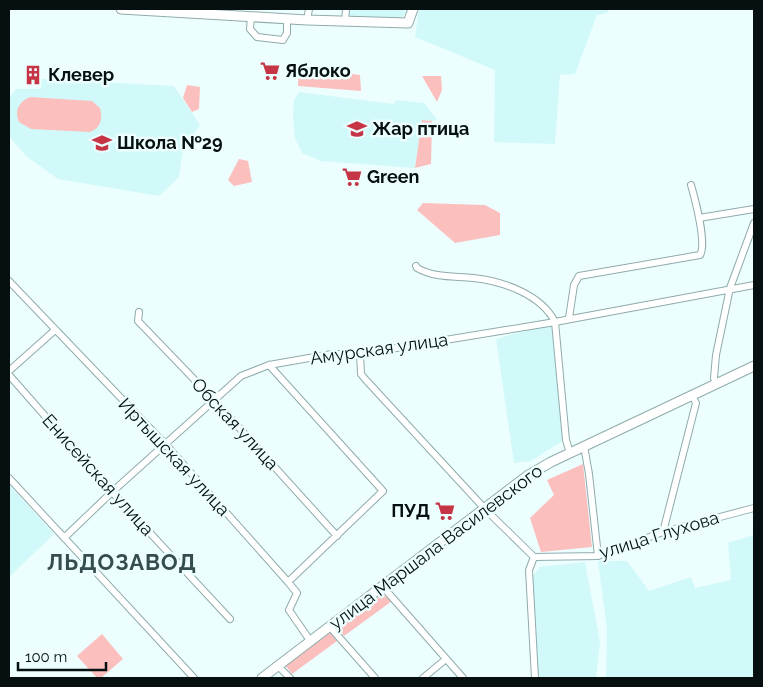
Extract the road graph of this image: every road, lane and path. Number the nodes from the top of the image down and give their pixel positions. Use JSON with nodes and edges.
{"nodes":[{"id":1,"x":121,"y":9,"type":"edge"},
{"id":2,"x":309,"y":9,"type":"edge"},
{"id":3,"x":346,"y":9,"type":"edge"},
{"id":4,"x":413,"y":9,"type":"edge"},
{"id":5,"x":193,"y":11,"type":"edge"},
{"id":6,"x":251,"y":16,"type":"junction"},
{"id":7,"x":287,"y":18,"type":"junction"},
{"id":8,"x":307,"y":20,"type":"junction"},
{"id":9,"x":345,"y":22,"type":"junction"},
{"id":10,"x":692,"y":185,"type":"dead end"},
{"id":11,"x":754,"y":209,"type":"edge"},
{"id":12,"x":699,"y":218,"type":"junction"},
{"id":13,"x":754,"y":224,"type":"edge"},
{"id":14,"x":416,"y":266,"type":"dead end"},
{"id":15,"x":9,"y":281,"type":"edge"},
{"id":16,"x":754,"y":285,"type":"edge"},
{"id":17,"x":730,"y":288,"type":"junction"},
{"id":18,"x":139,"y":312,"type":"dead end"},
{"id":19,"x":570,"y":318,"type":"junction"},
{"id":20,"x":555,"y":322,"type":"junction"},
{"id":21,"x":55,"y":330,"type":"junction"},
{"id":22,"x":360,"y":354,"type":"junction"},
{"id":23,"x":269,"y":365,"type":"junction"},
{"id":24,"x":754,"y":366,"type":"edge"},
{"id":25,"x":9,"y":373,"type":"edge"},
{"id":26,"x":716,"y":384,"type":"junction"},
{"id":27,"x":692,"y":395,"type":"junction"},
{"id":28,"x":214,"y":400,"type":"junction"},
{"id":29,"x":166,"y":445,"type":"junction"},
{"id":30,"x":584,"y":446,"type":"junction"},
{"id":31,"x":570,"y":453,"type":"junction"},
{"id":32,"x":9,"y":478,"type":"edge"},
{"id":33,"x":112,"y":492,"type":"junction"},
{"id":34,"x":485,"y":508,"type":"junction"},
{"id":35,"x":754,"y":508,"type":"edge"},
{"id":36,"x":664,"y":532,"type":"junction"},
{"id":37,"x":337,"y":536,"type":"junction"},
{"id":38,"x":64,"y":538,"type":"junction"},
{"id":39,"x":598,"y":556,"type":"junction"},
{"id":40,"x":534,"y":557,"type":"junction"},
{"id":41,"x":288,"y":582,"type":"junction"},
{"id":42,"x":383,"y":587,"type":"junction"},
{"id":43,"x":230,"y":619,"type":"dead end"},
{"id":44,"x":330,"y":627,"type":"junction"},
{"id":45,"x":310,"y":642,"type":"junction"},
{"id":46,"x":446,"y":659,"type":"junction"},
{"id":47,"x":278,"y":666,"type":"junction"},
{"id":48,"x":194,"y":678,"type":"edge"},
{"id":49,"x":262,"y":678,"type":"edge"},
{"id":50,"x":290,"y":678,"type":"edge"},
{"id":51,"x":375,"y":678,"type":"edge"},
{"id":52,"x":423,"y":678,"type":"edge"},
{"id":53,"x":463,"y":678,"type":"edge"},
{"id":54,"x":535,"y":678,"type":"edge"}],
"edges":[{"from":1,"to":5,"type":"main road"},
{"from":2,"to":8,"type":"street"},
{"from":3,"to":9,"type":"street"},
{"from":4,"to":9,"type":"main road"},
{"from":5,"to":6,"type":"main road"},
{"from":6,"to":7,"type":"main road"},
{"from":6,"to":7,"type":"street"},
{"from":7,"to":8,"type":"main road"},
{"from":8,"to":9,"type":"main road"},
{"from":10,"to":12,"type":"street"},
{"from":11,"to":12,"type":"street"},
{"from":12,"to":19,"type":"street"},
{"from":13,"to":17,"type":"street"},
{"from":14,"to":20,"type":"street"},
{"from":15,"to":21,"type":"street","name":"Иртышская улица"},
{"from":16,"to":17,"type":"street","name":"Амурская улица"},
{"from":17,"to":19,"type":"street","name":"Амурская улица"},
{"from":17,"to":26,"type":"street"},
{"from":18,"to":28,"type":"street","name":"Обская улица"},
{"from":19,"to":20,"type":"street","name":"Амурская улица"},
{"from":20,"to":22,"type":"street","name":"Амурская улица"},
{"from":20,"to":31,"type":"street"},
{"from":21,"to":25,"type":"street"},
{"from":21,"to":29,"type":"street","name":"Иртышская улица"},
{"from":22,"to":23,"type":"street","name":"Амурская улица"},
{"from":22,"to":34,"type":"street"},
{"from":23,"to":28,"type":"street","name":"Амурская улица"},
{"from":23,"to":37,"type":"street"},
{"from":24,"to":26,"type":"main road","name":"улица Маршала Василевского"},
{"from":25,"to":33,"type":"street","name":"Енисейская улица"},
{"from":26,"to":27,"type":"main road","name":"улица Маршала Василевского"},
{"from":27,"to":30,"type":"main road","name":"улица Маршала Василевского"},
{"from":27,"to":36,"type":"street"},
{"from":28,"to":29,"type":"street","name":"Амурская улица"},
{"from":28,"to":37,"type":"street","name":"Обская улица"},
{"from":29,"to":33,"type":"street","name":"Амурская улица"},
{"from":29,"to":41,"type":"street","name":"Иртышская улица"},
{"from":30,"to":31,"type":"main road","name":"улица Маршала Василевского"},
{"from":30,"to":39,"type":"street"},
{"from":31,"to":34,"type":"main road","name":"улица Маршала Василевского"},
{"from":32,"to":38,"type":"street"},
{"from":33,"to":38,"type":"street","name":"Амурская улица"},
{"from":33,"to":43,"type":"street","name":"Енисейская улица"},
{"from":34,"to":40,"type":"street"},
{"from":34,"to":42,"type":"main road","name":"улица Маршала Василевского"},
{"from":35,"to":36,"type":"street","name":"улица Глухова"},
{"from":36,"to":39,"type":"street","name":"улица Глухова"},
{"from":37,"to":41,"type":"street"},
{"from":38,"to":48,"type":"street"},
{"from":39,"to":40,"type":"street","name":"улица Глухова"},
{"from":40,"to":54,"type":"street"},
{"from":41,"to":45,"type":"street"},
{"from":42,"to":44,"type":"main road","name":"улица Маршала Василевского"},
{"from":42,"to":46,"type":"street"},
{"from":44,"to":45,"type":"main road","name":"улица Маршала Василевского"},
{"from":44,"to":51,"type":"street"},
{"from":45,"to":47,"type":"main road","name":"улица Маршала Василевского"},
{"from":46,"to":52,"type":"street"},
{"from":46,"to":53,"type":"street"},
{"from":47,"to":49,"type":"main road","name":"улица Маршала Василевского"},
{"from":47,"to":50,"type":"street"}]}
